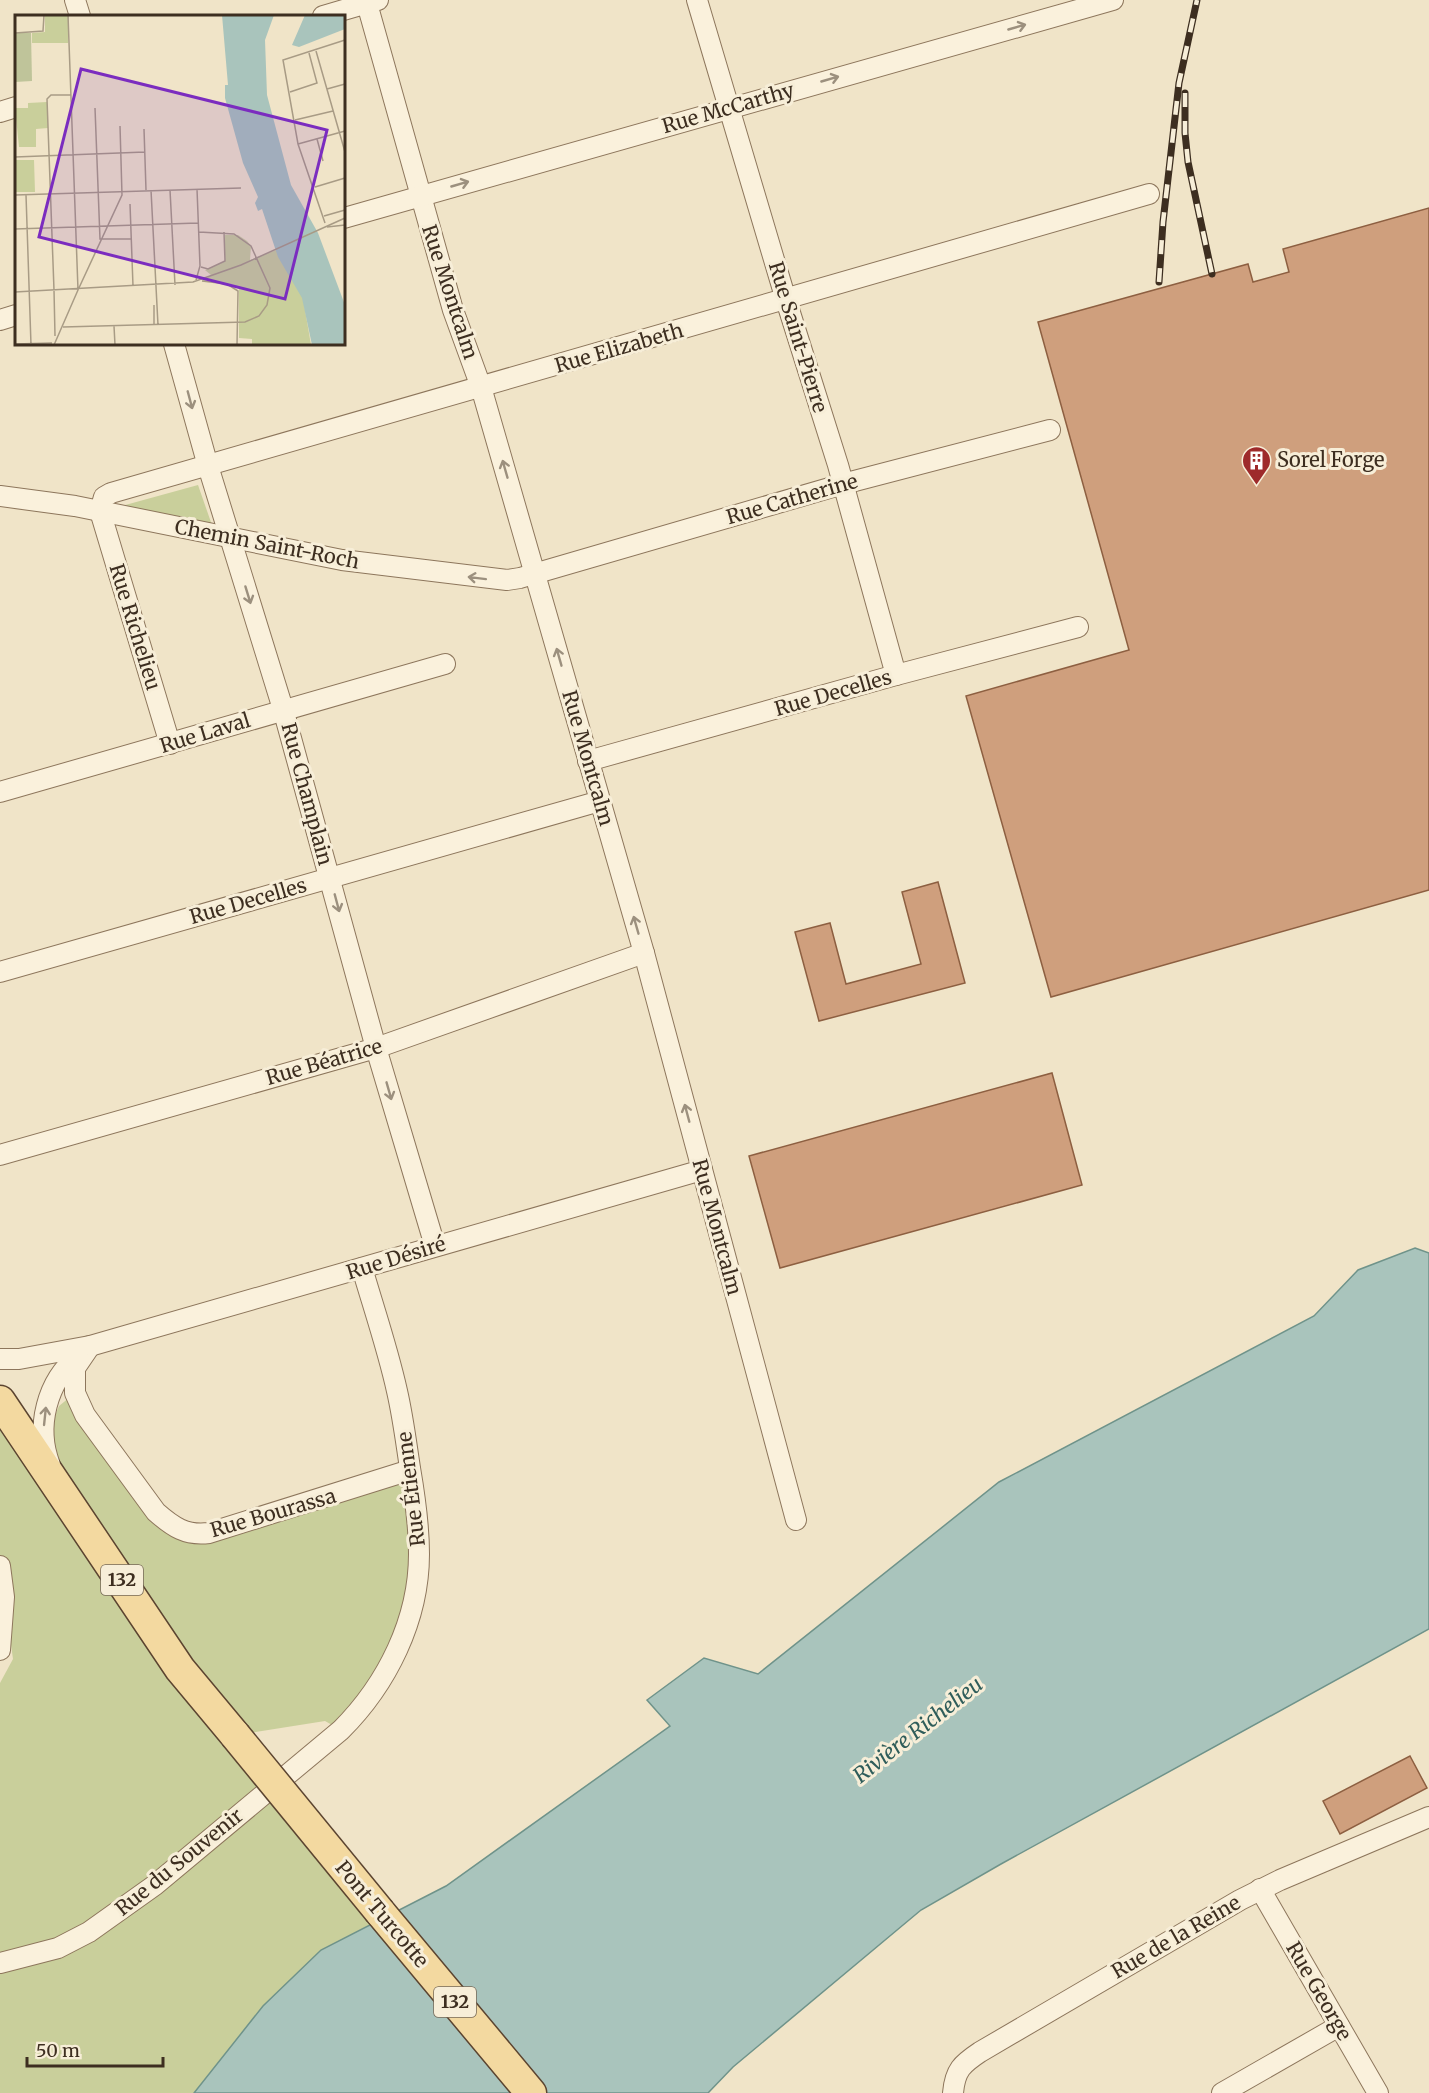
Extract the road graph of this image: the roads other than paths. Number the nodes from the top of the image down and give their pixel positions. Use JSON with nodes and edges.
{"nodes":[{"id":1,"x":75,"y":0,"type":"edge"},
{"id":2,"x":698,"y":0,"type":"edge"},
{"id":3,"x":1113,"y":0,"type":"edge"},
{"id":4,"x":370,"y":1,"type":"edge"},
{"id":5,"x":80,"y":15,"type":"edge"},
{"id":6,"x":326,"y":15,"type":"edge"},
{"id":7,"x":15,"y":107,"type":"edge"},
{"id":8,"x":729,"y":108,"type":"junction"},
{"id":9,"x":0,"y":112,"type":"edge"},
{"id":10,"x":1149,"y":194,"type":"dead end"},
{"id":11,"x":420,"y":196,"type":"junction"},
{"id":12,"x":345,"y":218,"type":"edge"},
{"id":13,"x":786,"y":300,"type":"junction"},
{"id":14,"x":15,"y":315,"type":"edge"},
{"id":15,"x":0,"y":320,"type":"edge"},
{"id":16,"x":174,"y":345,"type":"edge"},
{"id":17,"x":481,"y":387,"type":"junction"},
{"id":18,"x":1050,"y":430,"type":"dead end"},
{"id":19,"x":208,"y":466,"type":"junction"},
{"id":20,"x":843,"y":484,"type":"junction"},
{"id":21,"x":0,"y":496,"type":"edge"},
{"id":22,"x":100,"y":511,"type":"junction"},
{"id":23,"x":231,"y":539,"type":"junction"},
{"id":24,"x":535,"y":574,"type":"junction"},
{"id":25,"x":1078,"y":627,"type":"dead end"},
{"id":26,"x":445,"y":664,"type":"dead end"},
{"id":27,"x":896,"y":675,"type":"junction"},
{"id":28,"x":283,"y":709,"type":"junction"},
{"id":29,"x":170,"y":744,"type":"junction"},
{"id":30,"x":588,"y":761,"type":"junction"},
{"id":31,"x":0,"y":792,"type":"edge"},
{"id":32,"x":600,"y":801,"type":"junction"},
{"id":33,"x":329,"y":877,"type":"junction"},
{"id":34,"x":644,"y":953,"type":"junction"},
{"id":35,"x":0,"y":972,"type":"edge"},
{"id":36,"x":376,"y":1048,"type":"junction"},
{"id":37,"x":0,"y":1155,"type":"edge"},
{"id":38,"x":702,"y":1170,"type":"junction"},
{"id":39,"x":435,"y":1246,"type":"junction"},
{"id":40,"x":362,"y":1268,"type":"junction"},
{"id":41,"x":90,"y":1346,"type":"junction"},
{"id":42,"x":0,"y":1359,"type":"edge"},
{"id":43,"x":0,"y":1401,"type":"edge"},
{"id":44,"x":410,"y":1470,"type":"junction"},
{"id":45,"x":62,"y":1492,"type":"junction"},
{"id":46,"x":796,"y":1520,"type":"dead end"},
{"id":47,"x":0,"y":1566,"type":"edge"},
{"id":48,"x":0,"y":1650,"type":"edge"},
{"id":49,"x":341,"y":1730,"type":"joint"},
{"id":50,"x":1429,"y":1817,"type":"edge"},
{"id":51,"x":1260,"y":1889,"type":"junction"},
{"id":52,"x":0,"y":1963,"type":"edge"},
{"id":53,"x":1339,"y":2026,"type":"junction"},
{"id":54,"x":531,"y":2093,"type":"edge"},
{"id":55,"x":953,"y":2093,"type":"edge"},
{"id":56,"x":1222,"y":2093,"type":"edge"},
{"id":57,"x":1378,"y":2093,"type":"edge"}],
"edges":[{"from":1,"to":5,"type":"street"},
{"from":2,"to":8,"type":"street","name":"Rue Saint-Pierre"},
{"from":8,"to":3,"type":"street","name":"Rue McCarthy","one_way":true},
{"from":4,"to":6,"type":"street"},
{"from":4,"to":11,"type":"street","name":"Rue Montcalm"},
{"from":7,"to":9,"type":"street"},
{"from":11,"to":8,"type":"street","name":"Rue McCarthy","one_way":true},
{"from":8,"to":13,"type":"street","name":"Rue Saint-Pierre"},
{"from":10,"to":13,"type":"street","name":"Rue Elizabeth"},
{"from":11,"to":12,"type":"street","name":"Rue McCarthy"},
{"from":11,"to":17,"type":"street","name":"Rue Montcalm"},
{"from":13,"to":17,"type":"street","name":"Rue Elizabeth"},
{"from":13,"to":20,"type":"street","name":"Rue Saint-Pierre"},
{"from":14,"to":15,"type":"street"},
{"from":16,"to":19,"type":"street","name":"Rue Champlain","one_way":true},
{"from":17,"to":19,"type":"street","name":"Rue Elizabeth"},
{"from":24,"to":17,"type":"street","name":"Rue Montcalm","one_way":true},
{"from":18,"to":20,"type":"street","name":"Rue Catherine"},
{"from":19,"to":22,"type":"street","name":"Rue Elizabeth"},
{"from":19,"to":23,"type":"street","name":"Rue Champlain"},
{"from":20,"to":24,"type":"street","name":"Rue Catherine"},
{"from":20,"to":27,"type":"street","name":"Rue Saint-Pierre"},
{"from":21,"to":22,"type":"street","name":"Chemin Saint-Roch"},
{"from":22,"to":23,"type":"street","name":"Chemin Saint-Roch"},
{"from":22,"to":29,"type":"street","name":"Rue Richelieu"},
{"from":24,"to":23,"type":"street","name":"Chemin Saint-Roch","one_way":true},
{"from":23,"to":28,"type":"street","name":"Rue Champlain","one_way":true},
{"from":30,"to":24,"type":"street","name":"Rue Montcalm","one_way":true},
{"from":25,"to":27,"type":"street","name":"Rue Decelles"},
{"from":26,"to":28,"type":"street","name":"Rue Laval"},
{"from":27,"to":30,"type":"street","name":"Rue Decelles"},
{"from":28,"to":29,"type":"street","name":"Rue Laval"},
{"from":28,"to":33,"type":"street","name":"Rue Champlain"},
{"from":29,"to":31,"type":"street","name":"Rue Laval"},
{"from":30,"to":32,"type":"street","name":"Rue Montcalm"},
{"from":32,"to":33,"type":"street","name":"Rue Decelles"},
{"from":34,"to":32,"type":"street","name":"Rue Montcalm","one_way":true},
{"from":33,"to":35,"type":"street","name":"Rue Decelles"},
{"from":33,"to":36,"type":"street","name":"Rue Champlain","one_way":true},
{"from":34,"to":36,"type":"street","name":"Rue Béatrice"},
{"from":38,"to":34,"type":"street","name":"Rue Montcalm","one_way":true},
{"from":36,"to":37,"type":"street","name":"Rue Béatrice"},
{"from":36,"to":39,"type":"street","name":"Rue Champlain","one_way":true},
{"from":38,"to":39,"type":"street","name":"Rue Désiré"},
{"from":38,"to":46,"type":"street","name":"Rue Montcalm"},
{"from":39,"to":40,"type":"street","name":"Rue Désiré"},
{"from":40,"to":41,"type":"street","name":"Rue Désiré"},
{"from":40,"to":44,"type":"street","name":"Rue Étienne"},
{"from":41,"to":42,"type":"street","name":"Rue Désiré"},
{"from":41,"to":44,"type":"street","name":"Rue Bourassa"},
{"from":45,"to":41,"type":"street","name":"Rue Désiré","one_way":true},
{"from":43,"to":45,"type":"main road","number":"132"},
{"from":44,"to":49,"type":"street","name":"Rue Étienne"},
{"from":45,"to":54,"type":"main road","name":"Pont Turcotte","number":"132","bridge":true},
{"from":47,"to":48,"type":"street"},
{"from":49,"to":52,"type":"street","name":"Rue du Souvenir"},
{"from":50,"to":51,"type":"street","name":"Rue de la Reine"},
{"from":51,"to":53,"type":"street","name":"Rue George"},
{"from":51,"to":55,"type":"street","name":"Rue de la Reine"},
{"from":53,"to":56,"type":"street"},
{"from":53,"to":57,"type":"street","name":"Rue George"}]}
